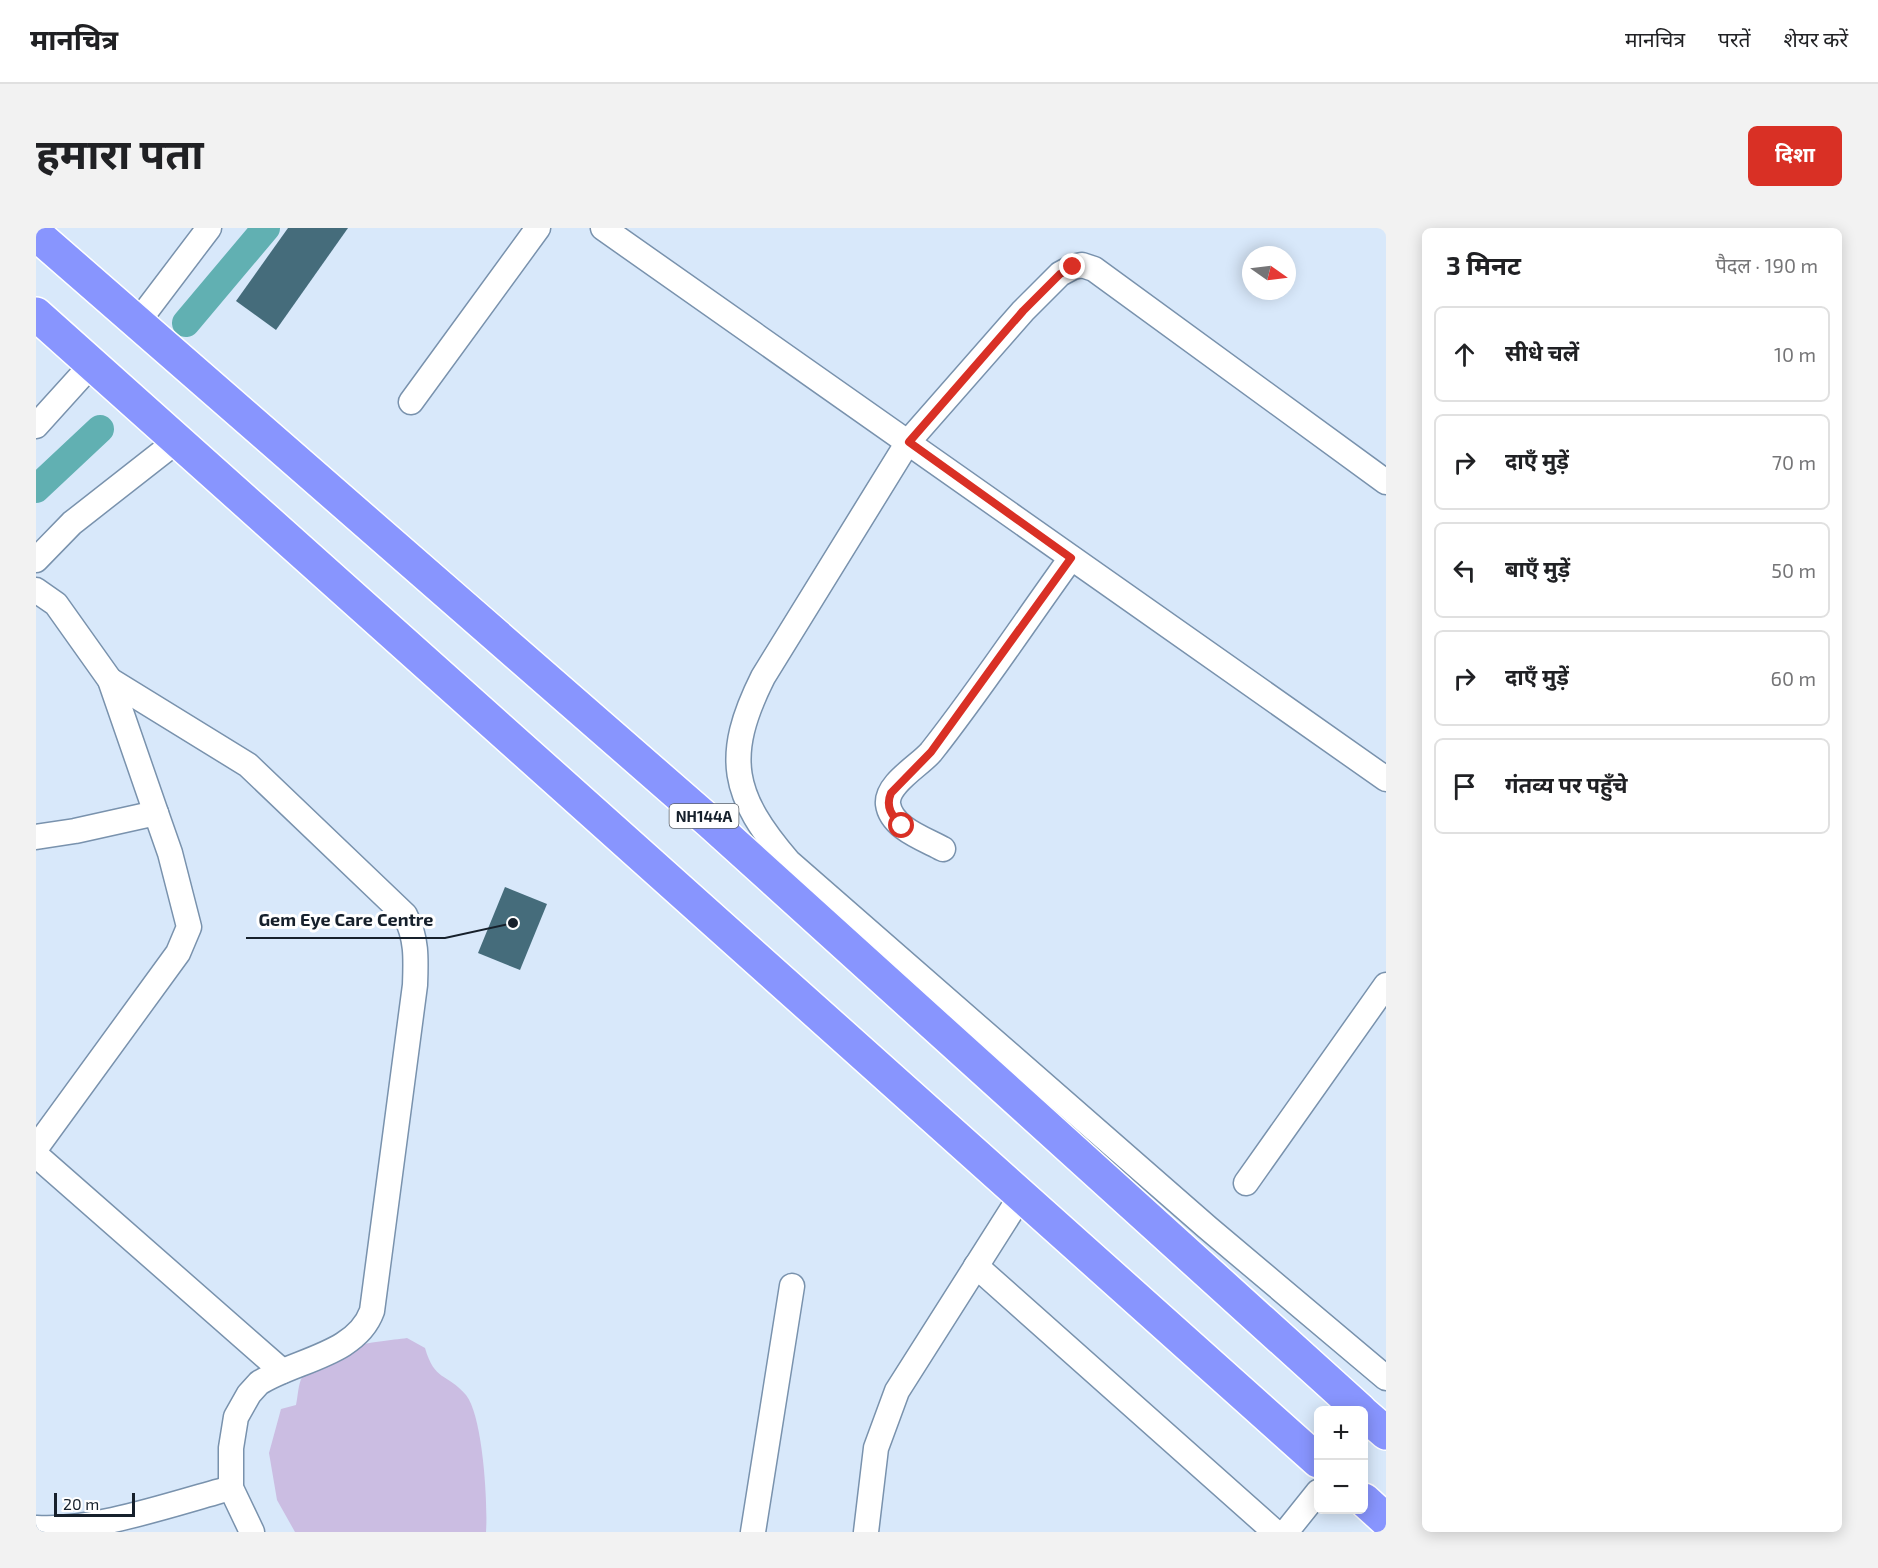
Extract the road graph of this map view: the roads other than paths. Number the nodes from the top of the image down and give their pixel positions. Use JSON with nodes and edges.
{"nodes":[{"id":1,"x":208,"y":228,"type":"edge"},
{"id":2,"x":538,"y":228,"type":"edge"},
{"id":3,"x":603,"y":228,"type":"edge"},
{"id":4,"x":36,"y":234,"type":"edge"},
{"id":5,"x":36,"y":314,"type":"edge"},
{"id":6,"x":137,"y":322,"type":"junction"},
{"id":7,"x":92,"y":364,"type":"junction"},
{"id":8,"x":411,"y":402,"type":"dead end"},
{"id":9,"x":36,"y":426,"type":"edge"},
{"id":10,"x":178,"y":440,"type":"junction"},
{"id":11,"x":909,"y":442,"type":"junction"},
{"id":12,"x":1386,"y":482,"type":"edge"},
{"id":13,"x":1071,"y":558,"type":"junction"},
{"id":14,"x":36,"y":560,"type":"edge"},
{"id":15,"x":36,"y":590,"type":"edge"},
{"id":16,"x":110,"y":680,"type":"junction"},
{"id":17,"x":1386,"y":779,"type":"edge"},
{"id":18,"x":156,"y":813,"type":"junction"},
{"id":19,"x":36,"y":837,"type":"edge"},
{"id":20,"x":943,"y":849,"type":"dead end"},
{"id":21,"x":1386,"y":985,"type":"edge"},
{"id":22,"x":36,"y":1148,"type":"edge"},
{"id":23,"x":36,"y":1155,"type":"edge"},
{"id":24,"x":1246,"y":1183,"type":"dead end"},
{"id":25,"x":1022,"y":1194,"type":"junction"},
{"id":26,"x":976,"y":1266,"type":"junction"},
{"id":27,"x":792,"y":1287,"type":"dead end"},
{"id":28,"x":282,"y":1371,"type":"junction"},
{"id":29,"x":1386,"y":1378,"type":"edge"},
{"id":30,"x":1356,"y":1406,"type":"edge"},
{"id":31,"x":1368,"y":1417,"type":"edge"},
{"id":32,"x":1386,"y":1433,"type":"edge"},
{"id":33,"x":1317,"y":1460,"type":"edge"},
{"id":34,"x":231,"y":1488,"type":"junction"},
{"id":35,"x":1314,"y":1497,"type":"edge"},
{"id":36,"x":1368,"y":1504,"type":"edge"},
{"id":37,"x":1386,"y":1520,"type":"edge"},
{"id":38,"x":36,"y":1528,"type":"edge"},
{"id":39,"x":252,"y":1532,"type":"edge"},
{"id":40,"x":753,"y":1532,"type":"edge"},
{"id":41,"x":866,"y":1532,"type":"edge"},
{"id":42,"x":1275,"y":1532,"type":"edge"},
{"id":43,"x":1286,"y":1532,"type":"edge"}],
"edges":[{"from":1,"to":6,"type":"street"},
{"from":2,"to":8,"type":"street"},
{"from":3,"to":11,"type":"street"},
{"from":4,"to":6,"type":"highway","number":"NH144A"},
{"from":5,"to":7,"type":"highway"},
{"from":6,"to":30,"type":"highway","number":"NH144A"},
{"from":7,"to":9,"type":"street"},
{"from":7,"to":10,"type":"highway"},
{"from":10,"to":14,"type":"street"},
{"from":10,"to":25,"type":"highway"},
{"from":11,"to":12,"type":"street"},
{"from":11,"to":13,"type":"street"},
{"from":11,"to":29,"type":"street"},
{"from":13,"to":17,"type":"street"},
{"from":13,"to":20,"type":"street"},
{"from":15,"to":16,"type":"street"},
{"from":16,"to":18,"type":"street"},
{"from":16,"to":28,"type":"street"},
{"from":18,"to":19,"type":"street"},
{"from":18,"to":22,"type":"street"},
{"from":21,"to":24,"type":"street"},
{"from":23,"to":28,"type":"street"},
{"from":25,"to":26,"type":"street"},
{"from":25,"to":33,"type":"highway"},
{"from":26,"to":41,"type":"street"},
{"from":26,"to":42,"type":"street"},
{"from":27,"to":40,"type":"street"},
{"from":28,"to":34,"type":"street"},
{"from":31,"to":32,"type":"highway"},
{"from":34,"to":38,"type":"street"},
{"from":34,"to":39,"type":"street"},
{"from":35,"to":43,"type":"street"},
{"from":36,"to":37,"type":"highway"}]}
